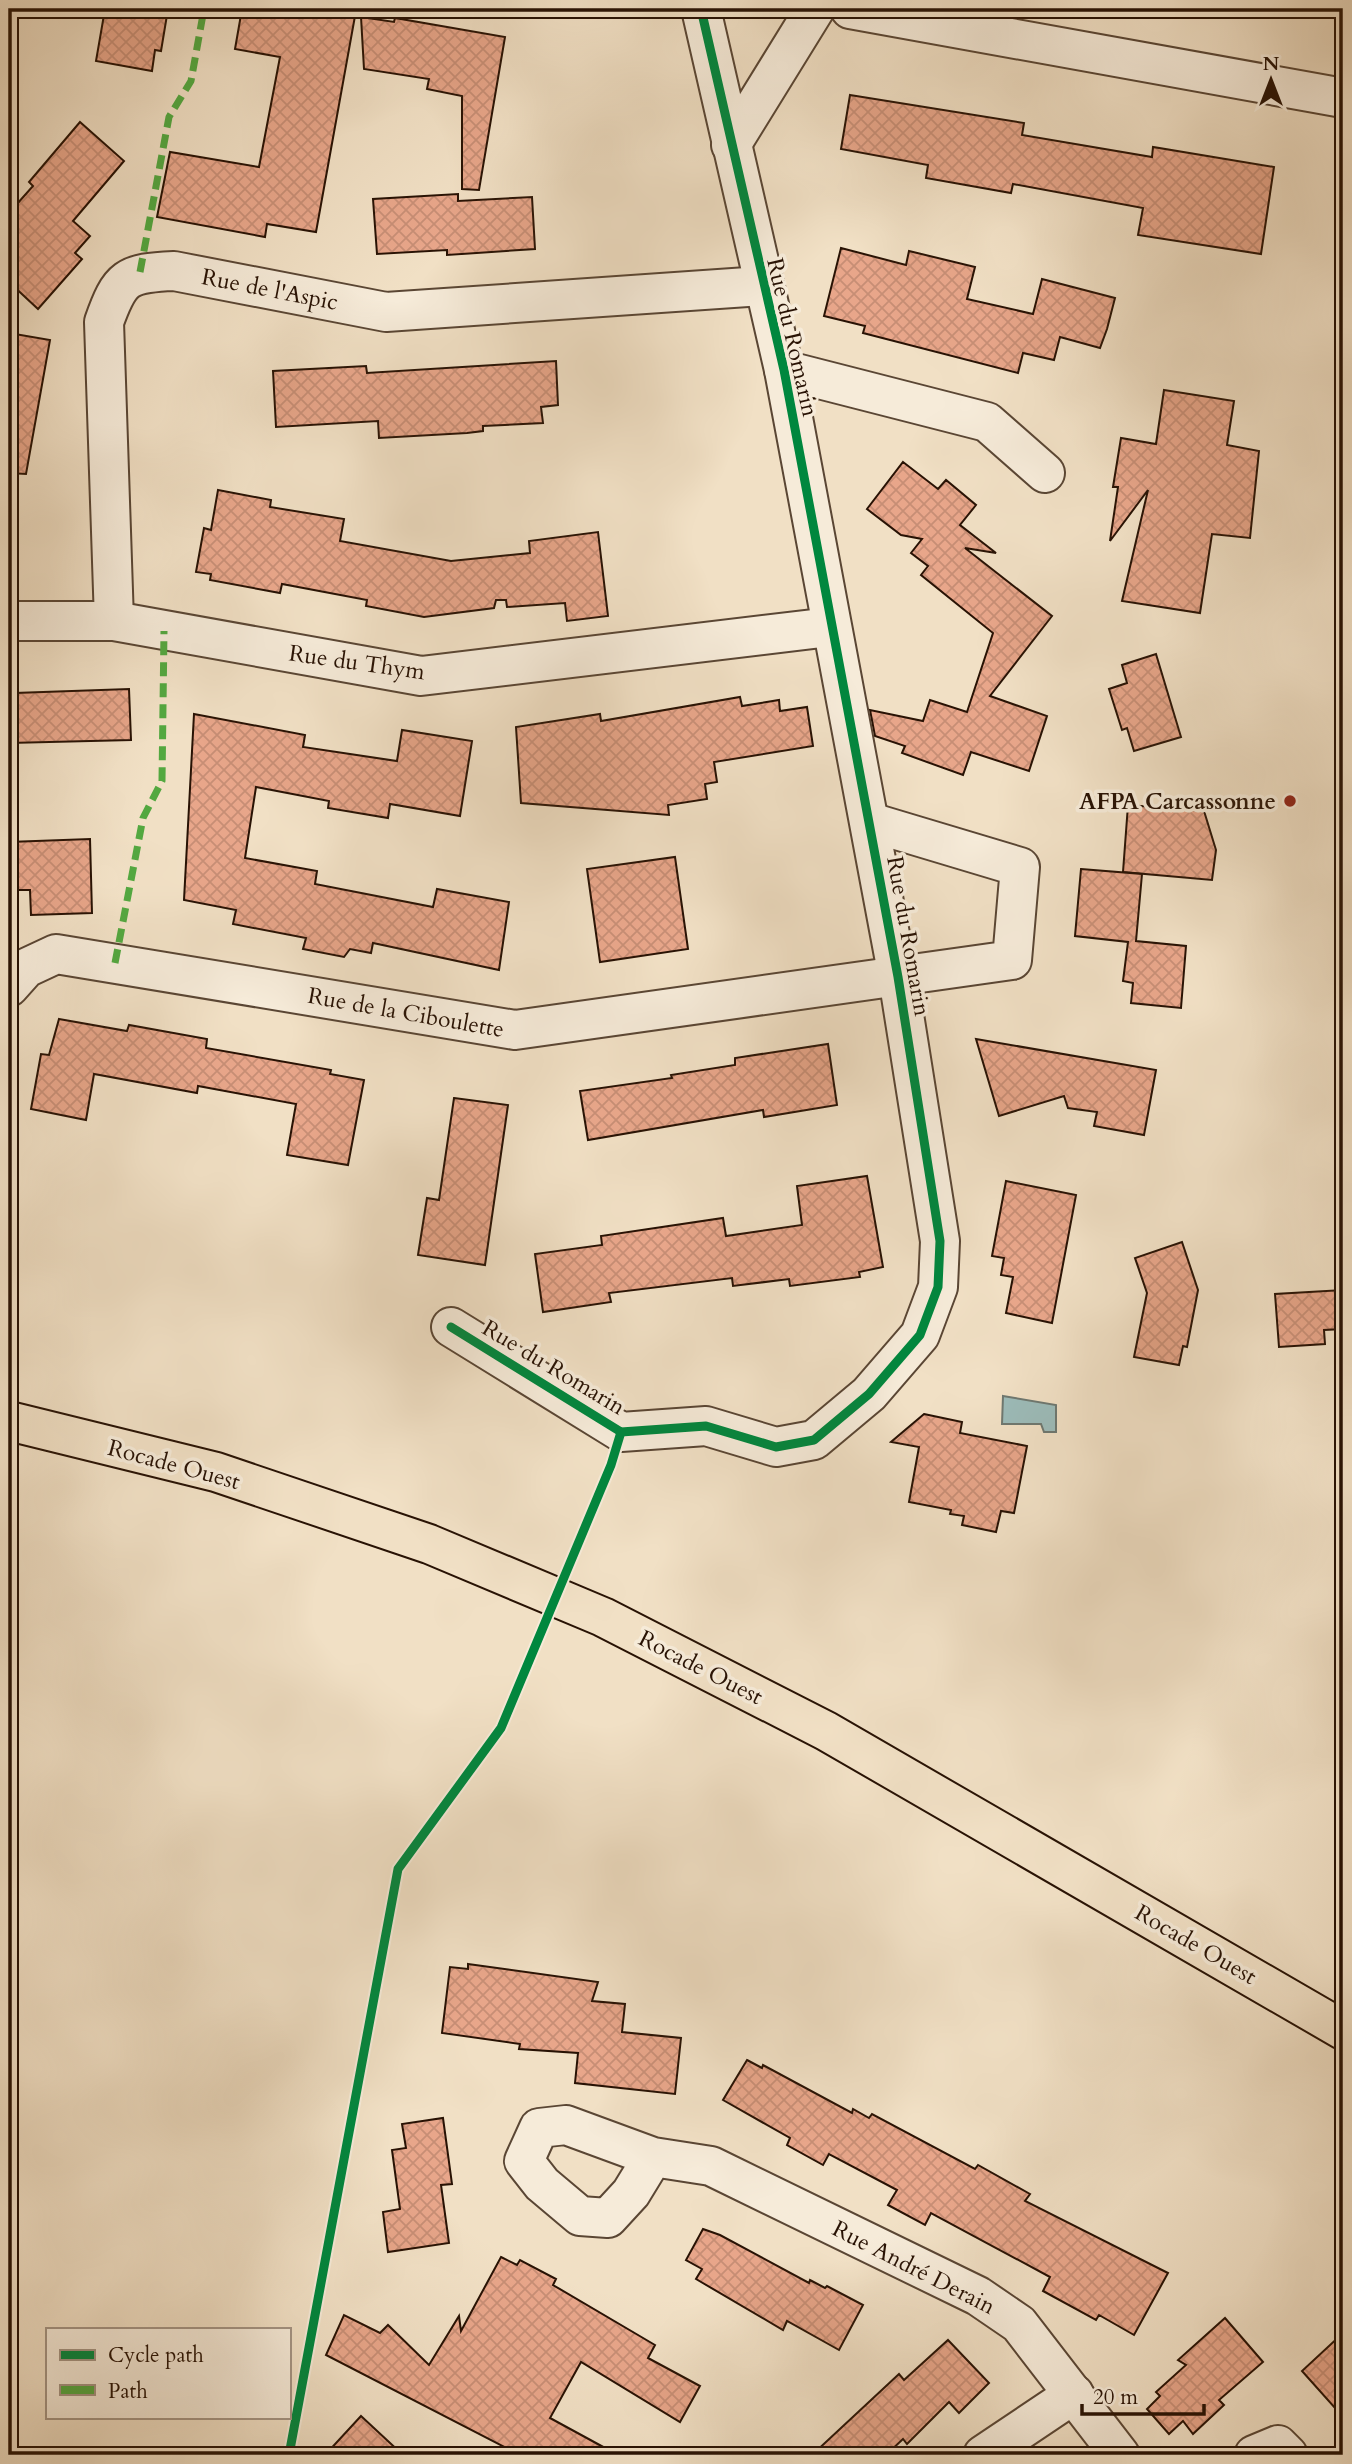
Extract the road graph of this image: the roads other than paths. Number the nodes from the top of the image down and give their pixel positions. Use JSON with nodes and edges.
{"nodes":[{"id":1,"x":701,"y":9,"type":"edge"},
{"id":2,"x":815,"y":9,"type":"edge"},
{"id":3,"x":850,"y":9,"type":"edge"},
{"id":4,"x":1343,"y":98,"type":"edge"},
{"id":5,"x":731,"y":145,"type":"junction"},
{"id":6,"x":762,"y":286,"type":"junction"},
{"id":7,"x":784,"y":370,"type":"junction"},
{"id":8,"x":1045,"y":472,"type":"dead end"},
{"id":9,"x":9,"y":621,"type":"edge"},
{"id":10,"x":114,"y":621,"type":"junction"},
{"id":11,"x":830,"y":627,"type":"junction"},
{"id":12,"x":870,"y":822,"type":"junction"},
{"id":13,"x":898,"y":977,"type":"junction"},
{"id":14,"x":9,"y":987,"type":"edge"},
{"id":15,"x":451,"y":1327,"type":"dead end"},
{"id":16,"x":9,"y":1422,"type":"edge"},
{"id":17,"x":1343,"y":2030,"type":"edge"},
{"id":18,"x":653,"y":2157,"type":"dead end"},
{"id":19,"x":1074,"y":2394,"type":"junction"},
{"id":20,"x":983,"y":2455,"type":"edge"},
{"id":21,"x":1121,"y":2455,"type":"edge"},
{"id":22,"x":1254,"y":2455,"type":"edge"},
{"id":23,"x":1288,"y":2455,"type":"edge"}],
"edges":[{"from":1,"to":5,"type":"street","name":"Rue du Romarin"},
{"from":2,"to":5,"type":"street"},
{"from":3,"to":4,"type":"street"},
{"from":5,"to":6,"type":"street","name":"Rue du Romarin"},
{"from":6,"to":7,"type":"street","name":"Rue du Romarin"},
{"from":6,"to":10,"type":"street","name":"Rue de l'Aspic"},
{"from":7,"to":8,"type":"street"},
{"from":7,"to":11,"type":"street","name":"Rue du Romarin"},
{"from":9,"to":10,"type":"street","name":"Rue du Thym"},
{"from":10,"to":11,"type":"street","name":"Rue du Thym"},
{"from":11,"to":12,"type":"street","name":"Rue du Romarin"},
{"from":12,"to":13,"type":"street","name":"Rue du Romarin"},
{"from":12,"to":13,"type":"street","name":"Rue du Romarin"},
{"from":13,"to":14,"type":"street","name":"Rue de la Ciboulette"},
{"from":13,"to":15,"type":"street","name":"Rue du Romarin"},
{"from":16,"to":17,"type":"main road","name":"Rocade Ouest"},
{"from":18,"to":19,"type":"street","name":"Rue André Derain"},
{"from":19,"to":20,"type":"street"},
{"from":19,"to":21,"type":"street","name":"Rue André Derain"},
{"from":22,"to":23,"type":"street"}]}
